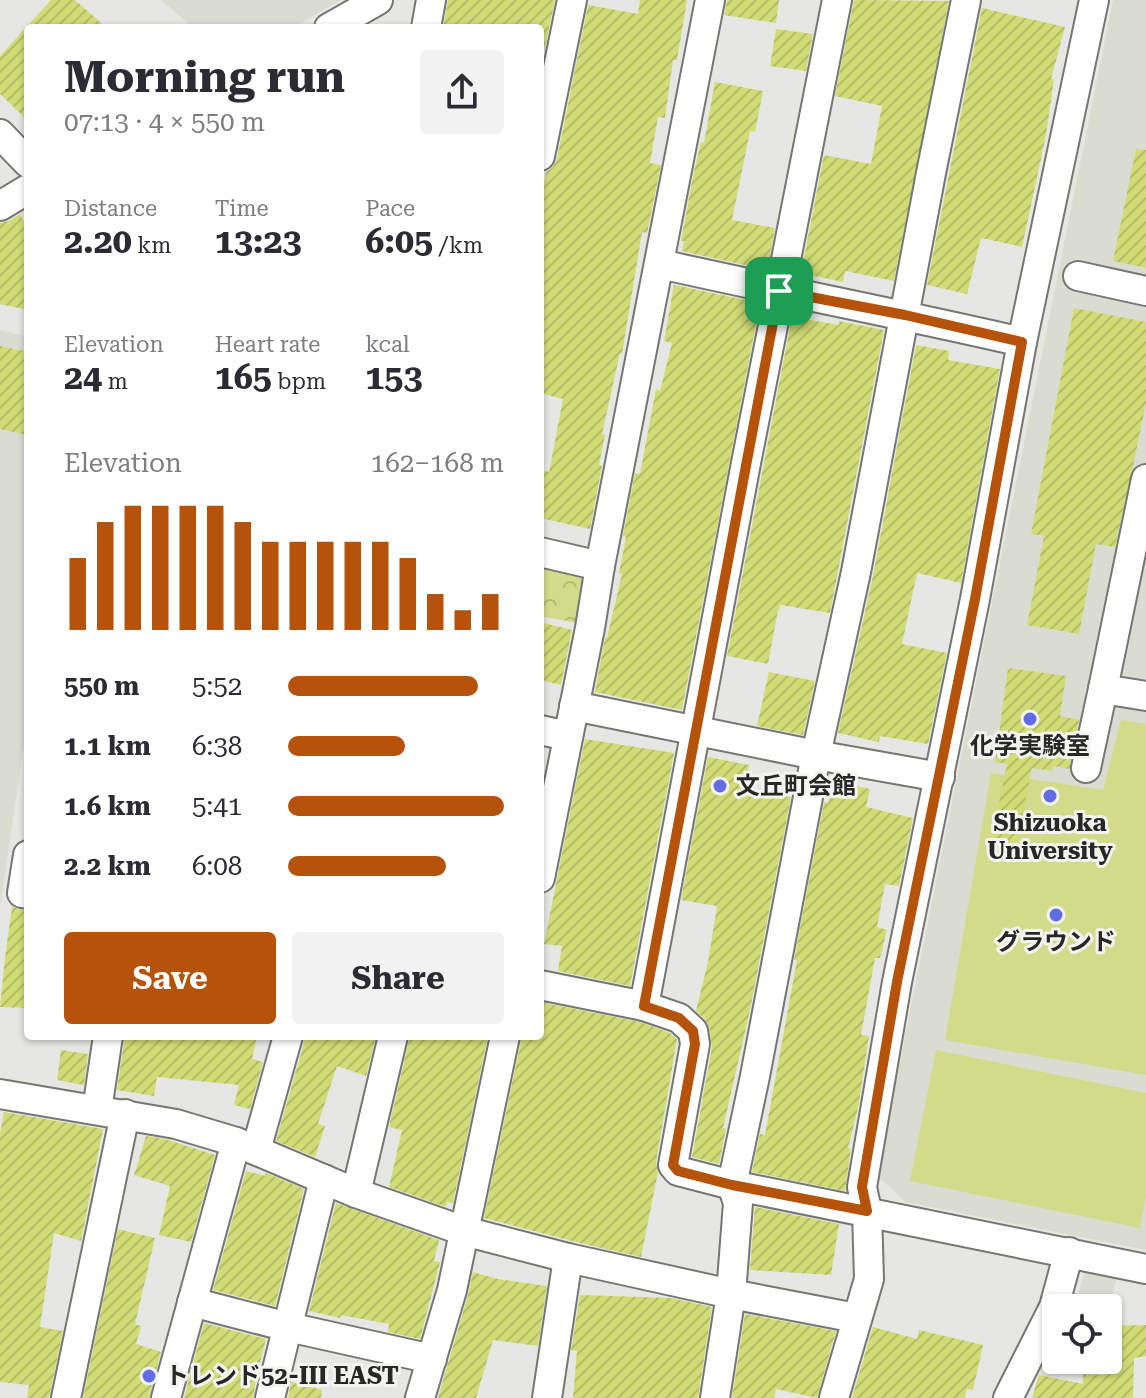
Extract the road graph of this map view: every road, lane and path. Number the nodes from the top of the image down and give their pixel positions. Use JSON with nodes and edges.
{"nodes":[{"id":1,"x":378,"y":0,"type":"edge"},
{"id":2,"x":431,"y":0,"type":"edge"},
{"id":3,"x":572,"y":0,"type":"edge"},
{"id":4,"x":710,"y":0,"type":"edge"},
{"id":5,"x":837,"y":0,"type":"edge"},
{"id":6,"x":966,"y":0,"type":"edge"},
{"id":7,"x":1094,"y":0,"type":"edge"},
{"id":8,"x":336,"y":24,"type":"edge"},
{"id":9,"x":427,"y":24,"type":"edge"},
{"id":10,"x":0,"y":134,"type":"edge"},
{"id":11,"x":544,"y":136,"type":"edge"},
{"id":12,"x":24,"y":159,"type":"edge"},
{"id":13,"x":24,"y":191,"type":"edge"},
{"id":14,"x":0,"y":206,"type":"edge"},
{"id":15,"x":660,"y":264,"type":"junction"},
{"id":16,"x":1078,"y":276,"type":"dead end"},
{"id":17,"x":779,"y":291,"type":"junction"},
{"id":18,"x":1146,"y":291,"type":"edge"},
{"id":19,"x":905,"y":315,"type":"junction"},
{"id":20,"x":1022,"y":342,"type":"junction"},
{"id":21,"x":1146,"y":479,"type":"edge"},
{"id":22,"x":544,"y":553,"type":"edge"},
{"id":23,"x":600,"y":566,"type":"junction"},
{"id":24,"x":1103,"y":689,"type":"junction"},
{"id":25,"x":1146,"y":696,"type":"edge"},
{"id":26,"x":574,"y":706,"type":"junction"},
{"id":27,"x":695,"y":729,"type":"junction"},
{"id":28,"x":544,"y":731,"type":"edge"},
{"id":29,"x":568,"y":736,"type":"junction"},
{"id":30,"x":816,"y":755,"type":"junction"},
{"id":31,"x":1086,"y":768,"type":"dead end"},
{"id":32,"x":940,"y":777,"type":"junction"},
{"id":33,"x":544,"y":858,"type":"edge"},
{"id":34,"x":544,"y":986,"type":"edge"},
{"id":35,"x":644,"y":1006,"type":"junction"},
{"id":36,"x":107,"y":1040,"type":"edge"},
{"id":37,"x":286,"y":1040,"type":"edge"},
{"id":38,"x":392,"y":1040,"type":"edge"},
{"id":39,"x":504,"y":1040,"type":"edge"},
{"id":40,"x":0,"y":1094,"type":"edge"},
{"id":41,"x":97,"y":1110,"type":"junction"},
{"id":42,"x":125,"y":1114,"type":"junction"},
{"id":43,"x":246,"y":1146,"type":"junction"},
{"id":44,"x":324,"y":1179,"type":"junction"},
{"id":45,"x":732,"y":1185,"type":"junction"},
{"id":46,"x":356,"y":1193,"type":"junction"},
{"id":47,"x":867,"y":1211,"type":"junction"},
{"id":48,"x":464,"y":1231,"type":"junction"},
{"id":49,"x":1069,"y":1252,"type":"junction"},
{"id":50,"x":568,"y":1258,"type":"junction"},
{"id":51,"x":1146,"y":1269,"type":"edge"},
{"id":52,"x":731,"y":1294,"type":"junction"},
{"id":53,"x":192,"y":1302,"type":"junction"},
{"id":54,"x":856,"y":1318,"type":"junction"},
{"id":55,"x":288,"y":1327,"type":"junction"},
{"id":56,"x":432,"y":1359,"type":"junction"},
{"id":57,"x":66,"y":1398,"type":"edge"},
{"id":58,"x":166,"y":1398,"type":"edge"},
{"id":59,"x":270,"y":1398,"type":"edge"},
{"id":60,"x":420,"y":1398,"type":"edge"},
{"id":61,"x":547,"y":1398,"type":"edge"},
{"id":62,"x":715,"y":1398,"type":"edge"},
{"id":63,"x":834,"y":1398,"type":"edge"},
{"id":64,"x":1008,"y":1398,"type":"edge"}],
"edges":[{"from":1,"to":8,"type":"street"},
{"from":2,"to":9,"type":"street"},
{"from":3,"to":11,"type":"street"},
{"from":4,"to":15,"type":"street"},
{"from":5,"to":17,"type":"street"},
{"from":6,"to":19,"type":"street"},
{"from":7,"to":20,"type":"street"},
{"from":10,"to":12,"type":"street"},
{"from":13,"to":14,"type":"street"},
{"from":15,"to":17,"type":"street"},
{"from":15,"to":23,"type":"street"},
{"from":16,"to":18,"type":"street"},
{"from":17,"to":19,"type":"street"},
{"from":17,"to":27,"type":"street"},
{"from":19,"to":20,"type":"street"},
{"from":19,"to":30,"type":"street"},
{"from":20,"to":32,"type":"street"},
{"from":21,"to":24,"type":"street"},
{"from":22,"to":23,"type":"street"},
{"from":23,"to":26,"type":"street"},
{"from":24,"to":25,"type":"street"},
{"from":24,"to":31,"type":"street"},
{"from":26,"to":27,"type":"street"},
{"from":26,"to":29,"type":"street"},
{"from":27,"to":30,"type":"street"},
{"from":27,"to":35,"type":"street"},
{"from":28,"to":29,"type":"street"},
{"from":29,"to":33,"type":"street"},
{"from":30,"to":32,"type":"street"},
{"from":30,"to":45,"type":"street"},
{"from":32,"to":47,"type":"street"},
{"from":34,"to":35,"type":"street"},
{"from":35,"to":45,"type":"street"},
{"from":36,"to":41,"type":"street"},
{"from":37,"to":43,"type":"street"},
{"from":38,"to":46,"type":"street"},
{"from":39,"to":48,"type":"street"},
{"from":40,"to":41,"type":"street"},
{"from":41,"to":42,"type":"street"},
{"from":42,"to":43,"type":"street"},
{"from":42,"to":57,"type":"street"},
{"from":43,"to":44,"type":"street"},
{"from":43,"to":53,"type":"street"},
{"from":44,"to":46,"type":"street"},
{"from":44,"to":55,"type":"street"},
{"from":45,"to":47,"type":"street"},
{"from":45,"to":52,"type":"street"},
{"from":46,"to":48,"type":"street"},
{"from":47,"to":49,"type":"street"},
{"from":47,"to":54,"type":"street"},
{"from":48,"to":50,"type":"street"},
{"from":48,"to":56,"type":"street"},
{"from":49,"to":51,"type":"street"},
{"from":49,"to":64,"type":"street"},
{"from":50,"to":52,"type":"street"},
{"from":50,"to":61,"type":"street"},
{"from":52,"to":54,"type":"street"},
{"from":52,"to":62,"type":"street"},
{"from":53,"to":55,"type":"street"},
{"from":53,"to":58,"type":"street"},
{"from":54,"to":63,"type":"street"},
{"from":55,"to":56,"type":"street"},
{"from":55,"to":59,"type":"street"},
{"from":56,"to":60,"type":"street"}]}
